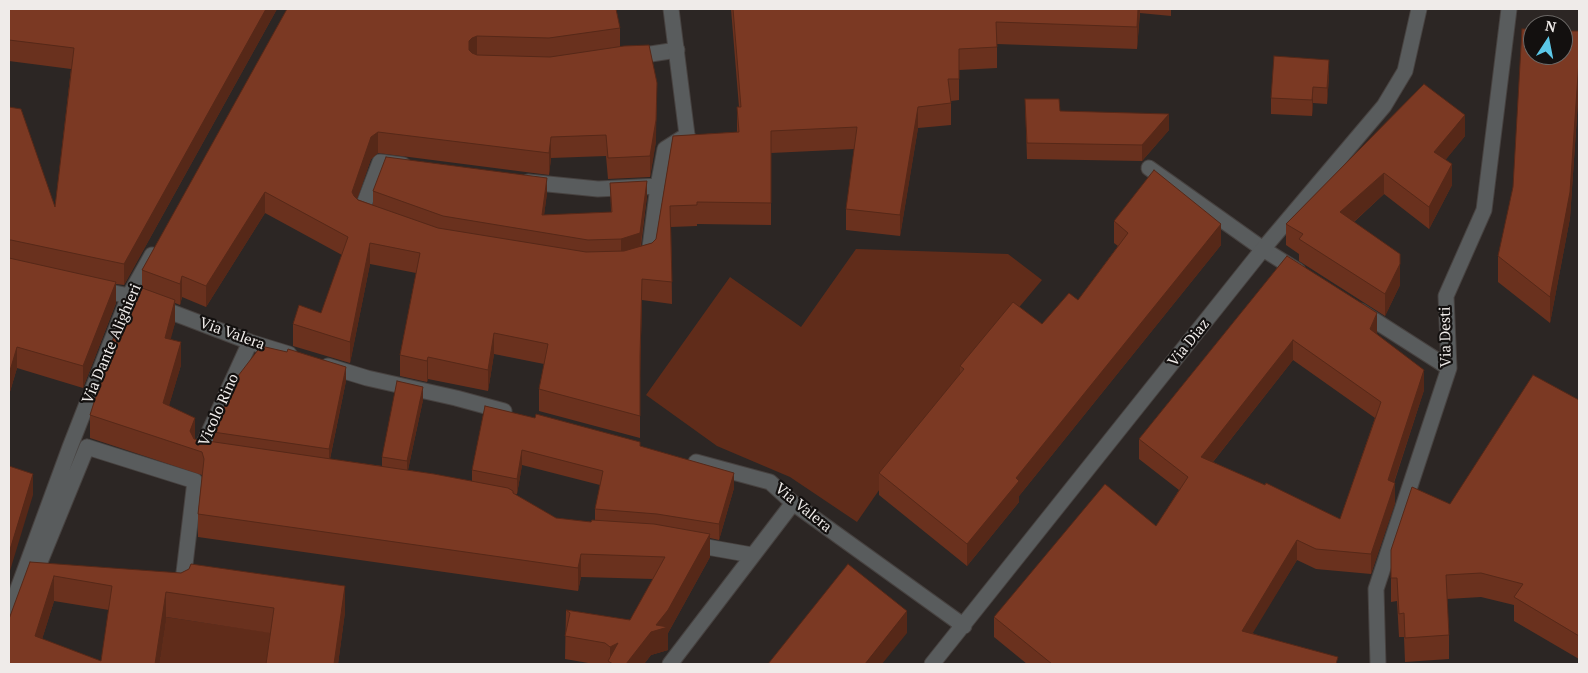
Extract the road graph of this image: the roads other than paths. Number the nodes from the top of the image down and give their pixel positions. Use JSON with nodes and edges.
{"nodes":[{"id":1,"x":671,"y":9,"type":"edge"},
{"id":2,"x":1418,"y":9,"type":"edge"},
{"id":3,"x":1509,"y":9,"type":"edge"},
{"id":4,"x":677,"y":50,"type":"junction"},
{"id":5,"x":613,"y":60,"type":"edge"},
{"id":6,"x":417,"y":167,"type":"edge"},
{"id":7,"x":1149,"y":168,"type":"dead end"},
{"id":8,"x":511,"y":180,"type":"edge"},
{"id":9,"x":658,"y":186,"type":"junction"},
{"id":10,"x":388,"y":221,"type":"edge"},
{"id":11,"x":158,"y":244,"type":"edge"},
{"id":12,"x":1263,"y":249,"type":"junction"},
{"id":13,"x":631,"y":261,"type":"edge"},
{"id":14,"x":1312,"y":280,"type":"edge"},
{"id":15,"x":83,"y":286,"type":"edge"},
{"id":16,"x":129,"y":296,"type":"junction"},
{"id":17,"x":1344,"y":301,"type":"edge"},
{"id":18,"x":250,"y":342,"type":"junction"},
{"id":19,"x":1449,"y":368,"type":"junction"},
{"id":20,"x":513,"y":414,"type":"edge"},
{"id":21,"x":219,"y":457,"type":"edge"},
{"id":22,"x":685,"y":459,"type":"edge"},
{"id":23,"x":793,"y":504,"type":"junction"},
{"id":24,"x":674,"y":541,"type":"edge"},
{"id":25,"x":752,"y":556,"type":"junction"},
{"id":26,"x":33,"y":579,"type":"joint"},
{"id":27,"x":13,"y":590,"type":"edge"},
{"id":28,"x":9,"y":613,"type":"edge"},
{"id":29,"x":964,"y":626,"type":"junction"},
{"id":30,"x":670,"y":664,"type":"edge"},
{"id":31,"x":932,"y":664,"type":"edge"},
{"id":32,"x":1378,"y":664,"type":"edge"}],
"edges":[{"from":1,"to":4,"type":"street"},
{"from":2,"to":12,"type":"street","name":"Via Diaz"},
{"from":3,"to":19,"type":"street","name":"Via Desti"},
{"from":4,"to":5,"type":"street"},
{"from":4,"to":9,"type":"street"},
{"from":6,"to":10,"type":"street"},
{"from":7,"to":12,"type":"street"},
{"from":8,"to":9,"type":"street"},
{"from":9,"to":13,"type":"street"},
{"from":11,"to":16,"type":"street","name":"Via Dante Alighieri"},
{"from":12,"to":14,"type":"street"},
{"from":12,"to":29,"type":"street","name":"Via Diaz"},
{"from":15,"to":16,"type":"street","name":"Via Valera"},
{"from":16,"to":18,"type":"street","name":"Via Valera"},
{"from":16,"to":27,"type":"street","name":"Via Dante Alighieri"},
{"from":17,"to":19,"type":"street"},
{"from":18,"to":20,"type":"street","name":"Via Valera"},
{"from":18,"to":21,"type":"street","name":"Vicolo Rino"},
{"from":19,"to":32,"type":"street","name":"Via Desti"},
{"from":22,"to":23,"type":"street","name":"Via Valera"},
{"from":23,"to":25,"type":"street"},
{"from":23,"to":29,"type":"street","name":"Via Valera"},
{"from":24,"to":25,"type":"street"},
{"from":25,"to":30,"type":"street"},
{"from":26,"to":26,"type":"street"},
{"from":27,"to":28,"type":"street","name":"Via Dante Alighieri"},
{"from":29,"to":31,"type":"street","name":"Via Diaz"}]}
